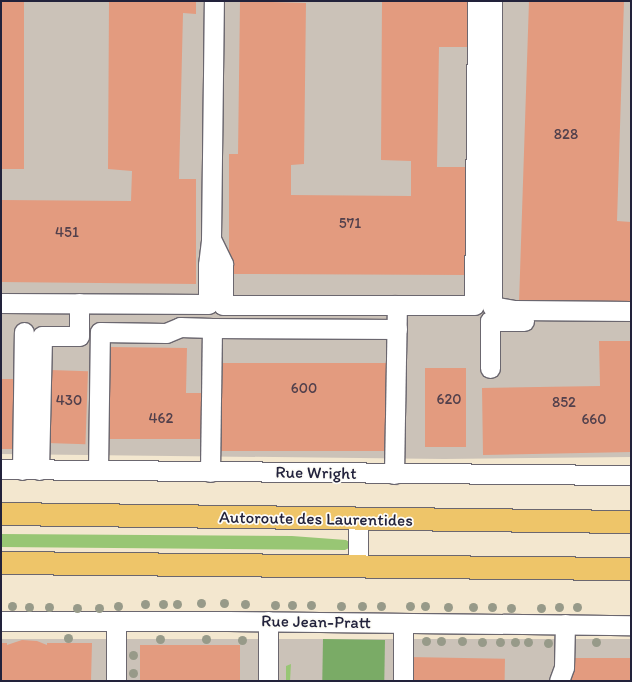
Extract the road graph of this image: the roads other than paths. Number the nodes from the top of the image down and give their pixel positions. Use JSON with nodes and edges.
{"nodes":[{"id":1,"x":214,"y":1,"type":"edge"},
{"id":2,"x":477,"y":1,"type":"edge"},
{"id":3,"x":492,"y":1,"type":"edge"},
{"id":4,"x":211,"y":239,"type":"junction"},
{"id":5,"x":1,"y":303,"type":"edge"},
{"id":6,"x":79,"y":303,"type":"junction"},
{"id":7,"x":397,"y":304,"type":"junction"},
{"id":8,"x":259,"y":305,"type":"junction"},
{"id":9,"x":319,"y":305,"type":"junction"},
{"id":10,"x":631,"y":311,"type":"edge"},
{"id":11,"x":631,"y":322,"type":"edge"},
{"id":12,"x":212,"y":328,"type":"junction"},
{"id":13,"x":259,"y":328,"type":"junction"},
{"id":14,"x":319,"y":328,"type":"junction"},
{"id":15,"x":396,"y":329,"type":"junction"},
{"id":16,"x":24,"y":332,"type":"dead end"},
{"id":17,"x":490,"y":368,"type":"dead end"},
{"id":18,"x":1,"y":470,"type":"edge"},
{"id":19,"x":31,"y":470,"type":"junction"},
{"id":20,"x":98,"y":470,"type":"junction"},
{"id":21,"x":210,"y":472,"type":"junction"},
{"id":22,"x":394,"y":474,"type":"junction"},
{"id":23,"x":631,"y":475,"type":"edge"},
{"id":24,"x":1,"y":514,"type":"edge"},
{"id":25,"x":358,"y":520,"type":"junction"},
{"id":26,"x":631,"y":522,"type":"edge"},
{"id":27,"x":1,"y":563,"type":"edge"},
{"id":28,"x":358,"y":566,"type":"junction"},
{"id":29,"x":631,"y":569,"type":"edge"},
{"id":30,"x":1,"y":621,"type":"edge"},
{"id":31,"x":116,"y":621,"type":"junction"},
{"id":32,"x":268,"y":621,"type":"junction"},
{"id":33,"x":403,"y":623,"type":"junction"},
{"id":34,"x":565,"y":624,"type":"junction"},
{"id":35,"x":631,"y":625,"type":"edge"},
{"id":36,"x":116,"y":681,"type":"edge"},
{"id":37,"x":268,"y":681,"type":"edge"},
{"id":38,"x":403,"y":681,"type":"edge"},
{"id":39,"x":559,"y":681,"type":"edge"}],
"edges":[{"from":1,"to":4,"type":"street"},
{"from":2,"to":7,"type":"street"},
{"from":3,"to":10,"type":"street"},
{"from":4,"to":6,"type":"street"},
{"from":4,"to":8,"type":"street"},
{"from":5,"to":6,"type":"street"},
{"from":6,"to":19,"type":"street"},
{"from":7,"to":9,"type":"street"},
{"from":7,"to":15,"type":"street"},
{"from":8,"to":9,"type":"street"},
{"from":8,"to":13,"type":"street"},
{"from":9,"to":14,"type":"street"},
{"from":11,"to":17,"type":"street"},
{"from":12,"to":13,"type":"street"},
{"from":12,"to":20,"type":"street"},
{"from":12,"to":21,"type":"street"},
{"from":13,"to":14,"type":"street"},
{"from":14,"to":15,"type":"street"},
{"from":15,"to":22,"type":"street"},
{"from":16,"to":19,"type":"street"},
{"from":18,"to":19,"type":"street","name":"Rue Wright"},
{"from":19,"to":20,"type":"street","name":"Rue Wright"},
{"from":20,"to":21,"type":"street","name":"Rue Wright"},
{"from":21,"to":22,"type":"street","name":"Rue Wright"},
{"from":22,"to":23,"type":"street","name":"Rue Wright"},
{"from":24,"to":25,"type":"highway","name":"Autoroute des Laurentides"},
{"from":25,"to":26,"type":"highway","name":"Autoroute des Laurentides"},
{"from":25,"to":28,"type":"street"},
{"from":27,"to":28,"type":"highway"},
{"from":28,"to":29,"type":"highway"},
{"from":30,"to":31,"type":"street","name":"Rue Jean-Pratt"},
{"from":31,"to":32,"type":"street","name":"Rue Jean-Pratt"},
{"from":31,"to":36,"type":"street"},
{"from":32,"to":33,"type":"street","name":"Rue Jean-Pratt"},
{"from":32,"to":37,"type":"street"},
{"from":33,"to":34,"type":"street","name":"Rue Jean-Pratt"},
{"from":33,"to":38,"type":"street"},
{"from":34,"to":35,"type":"street","name":"Rue Jean-Pratt"},
{"from":34,"to":39,"type":"street"}]}
